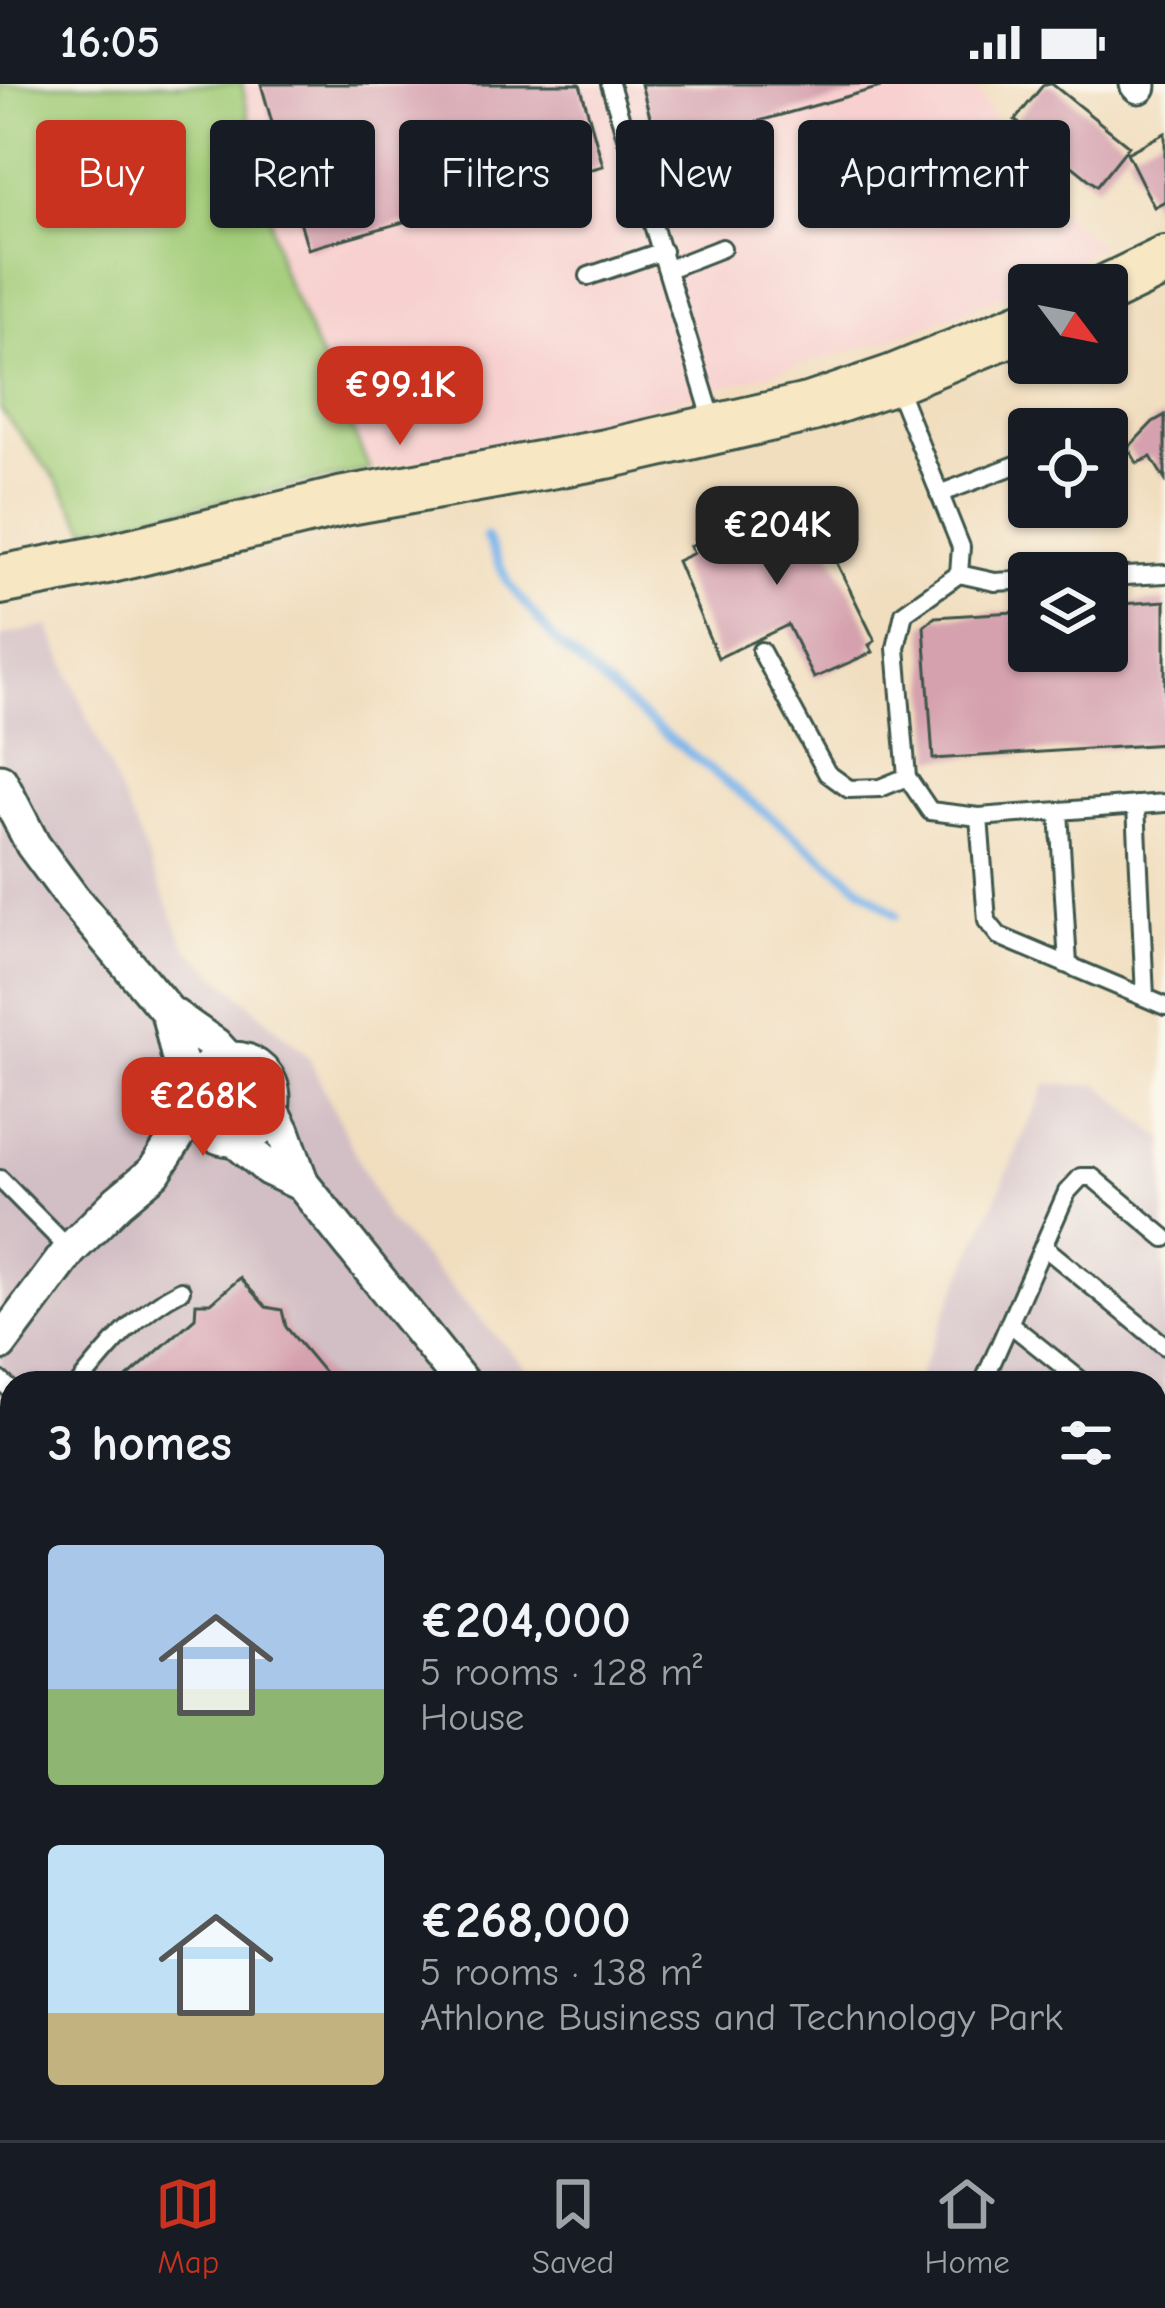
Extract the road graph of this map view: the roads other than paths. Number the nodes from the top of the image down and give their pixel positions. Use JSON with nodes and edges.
{"nodes":[{"id":1,"x":610,"y":84,"type":"edge"},
{"id":2,"x":722,"y":248,"type":"dead end"},
{"id":3,"x":665,"y":260,"type":"junction"},
{"id":4,"x":1165,"y":261,"type":"edge"},
{"id":5,"x":589,"y":276,"type":"dead end"},
{"id":6,"x":1128,"y":279,"type":"edge"},
{"id":7,"x":1008,"y":333,"type":"edge"},
{"id":8,"x":894,"y":379,"type":"junction"},
{"id":9,"x":715,"y":429,"type":"junction"},
{"id":10,"x":1008,"y":468,"type":"edge"},
{"id":11,"x":939,"y":494,"type":"junction"},
{"id":12,"x":959,"y":574,"type":"junction"},
{"id":13,"x":1165,"y":574,"type":"edge"},
{"id":14,"x":1128,"y":576,"type":"edge"},
{"id":15,"x":0,"y":580,"type":"edge"},
{"id":16,"x":1008,"y":581,"type":"edge"},
{"id":17,"x":761,"y":651,"type":"dead end"},
{"id":18,"x":907,"y":777,"type":"junction"},
{"id":19,"x":0,"y":781,"type":"edge"},
{"id":20,"x":1165,"y":803,"type":"edge"},
{"id":21,"x":1136,"y":805,"type":"junction"},
{"id":22,"x":1059,"y":811,"type":"junction"},
{"id":23,"x":979,"y":817,"type":"junction"},
{"id":24,"x":1068,"y":965,"type":"junction"},
{"id":25,"x":1144,"y":997,"type":"junction"},
{"id":26,"x":1165,"y":1006,"type":"edge"},
{"id":27,"x":168,"y":1012,"type":"junction"},
{"id":28,"x":228,"y":1059,"type":"junction"},
{"id":29,"x":194,"y":1100,"type":"junction"},
{"id":30,"x":272,"y":1110,"type":"junction"},
{"id":31,"x":228,"y":1138,"type":"junction"},
{"id":32,"x":154,"y":1172,"type":"junction"},
{"id":33,"x":0,"y":1179,"type":"edge"},
{"id":34,"x":302,"y":1184,"type":"junction"},
{"id":35,"x":1165,"y":1238,"type":"edge"},
{"id":36,"x":1043,"y":1246,"type":"junction"},
{"id":37,"x":70,"y":1250,"type":"junction"},
{"id":38,"x":181,"y":1290,"type":"dead end"},
{"id":39,"x":1009,"y":1324,"type":"junction"},
{"id":40,"x":0,"y":1344,"type":"edge"},
{"id":41,"x":1165,"y":1346,"type":"edge"},
{"id":42,"x":90,"y":1371,"type":"edge"},
{"id":43,"x":452,"y":1371,"type":"edge"},
{"id":44,"x":988,"y":1371,"type":"edge"},
{"id":45,"x":1069,"y":1371,"type":"edge"}],
"edges":[{"from":1,"to":3,"type":"lane"},
{"from":2,"to":3,"type":"lane"},
{"from":3,"to":5,"type":"lane"},
{"from":3,"to":9,"type":"lane"},
{"from":4,"to":6,"type":"main road"},
{"from":7,"to":8,"type":"main road"},
{"from":8,"to":9,"type":"main road"},
{"from":8,"to":11,"type":"lane"},
{"from":9,"to":15,"type":"main road"},
{"from":10,"to":11,"type":"lane"},
{"from":11,"to":12,"type":"lane"},
{"from":12,"to":16,"type":"lane"},
{"from":12,"to":18,"type":"lane"},
{"from":13,"to":14,"type":"lane"},
{"from":17,"to":18,"type":"lane"},
{"from":18,"to":23,"type":"lane"},
{"from":19,"to":27,"type":"street"},
{"from":20,"to":21,"type":"lane"},
{"from":21,"to":22,"type":"lane"},
{"from":21,"to":25,"type":"lane"},
{"from":22,"to":23,"type":"lane"},
{"from":22,"to":24,"type":"lane"},
{"from":23,"to":24,"type":"lane"},
{"from":24,"to":25,"type":"lane"},
{"from":25,"to":26,"type":"lane"},
{"from":27,"to":28,"type":"street"},
{"from":27,"to":29,"type":"street"},
{"from":28,"to":29,"type":"street"},
{"from":28,"to":30,"type":"street"},
{"from":29,"to":31,"type":"street"},
{"from":29,"to":32,"type":"street"},
{"from":30,"to":31,"type":"street"},
{"from":30,"to":34,"type":"street"},
{"from":31,"to":32,"type":"street"},
{"from":31,"to":34,"type":"street"},
{"from":32,"to":37,"type":"street"},
{"from":33,"to":37,"type":"lane"},
{"from":34,"to":43,"type":"street"},
{"from":35,"to":36,"type":"lane"},
{"from":36,"to":39,"type":"lane"},
{"from":36,"to":41,"type":"lane"},
{"from":37,"to":40,"type":"street"},
{"from":38,"to":42,"type":"lane"},
{"from":39,"to":44,"type":"lane"},
{"from":39,"to":45,"type":"lane"}]}
